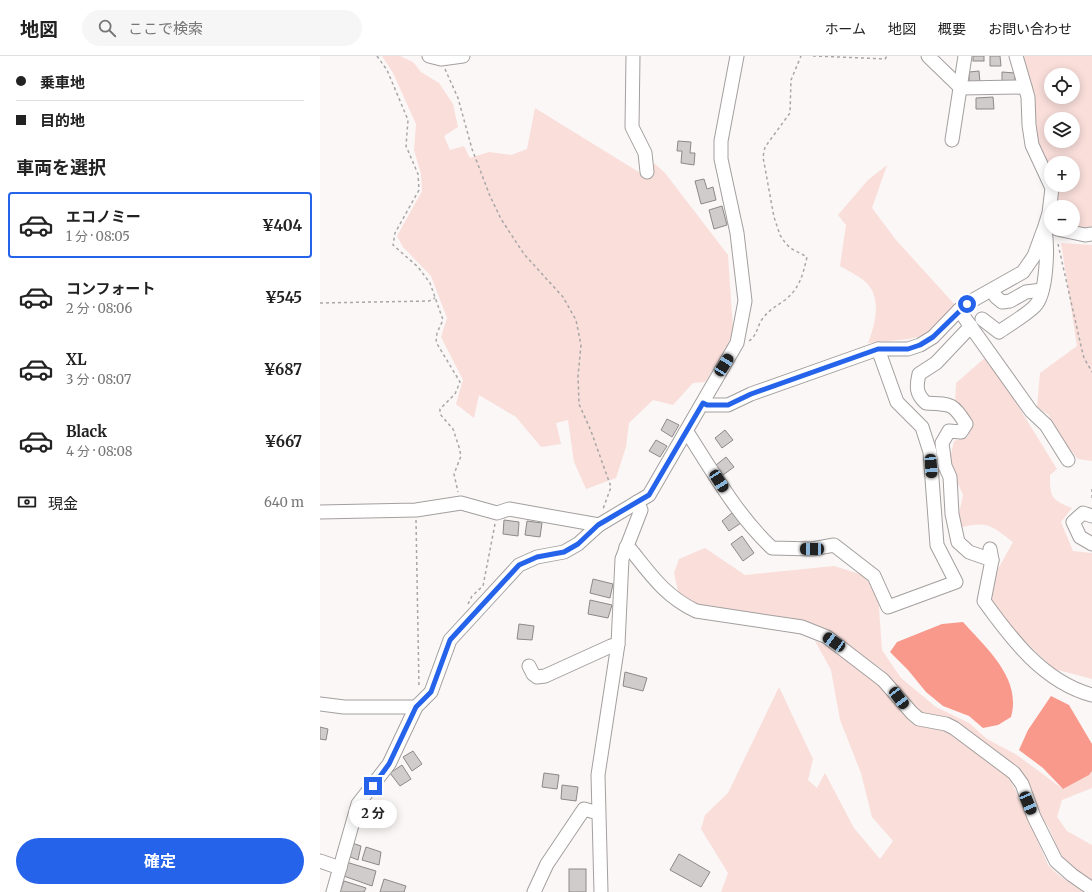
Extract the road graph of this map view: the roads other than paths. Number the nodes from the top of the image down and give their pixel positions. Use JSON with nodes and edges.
{"nodes":[{"id":1,"x":463,"y":56,"type":"edge"},
{"id":2,"x":633,"y":56,"type":"edge"},
{"id":3,"x":737,"y":56,"type":"edge"},
{"id":4,"x":928,"y":56,"type":"edge"},
{"id":5,"x":965,"y":56,"type":"edge"},
{"id":6,"x":1016,"y":56,"type":"edge"},
{"id":7,"x":435,"y":57,"type":"edge"},
{"id":8,"x":1025,"y":87,"type":"junction"},
{"id":9,"x":961,"y":88,"type":"junction"},
{"id":10,"x":952,"y":140,"type":"dead end"},
{"id":11,"x":647,"y":172,"type":"dead end"},
{"id":12,"x":1051,"y":200,"type":"edge"},
{"id":13,"x":1080,"y":234,"type":"edge"},
{"id":14,"x":1092,"y":234,"type":"edge"},
{"id":15,"x":1048,"y":236,"type":"edge"},
{"id":16,"x":1050,"y":236,"type":"edge"},
{"id":17,"x":992,"y":290,"type":"junction"},
{"id":18,"x":1042,"y":290,"type":"junction"},
{"id":19,"x":959,"y":310,"type":"junction"},
{"id":20,"x":976,"y":323,"type":"junction"},
{"id":21,"x":878,"y":349,"type":"junction"},
{"id":22,"x":703,"y":403,"type":"junction"},
{"id":23,"x":685,"y":433,"type":"junction"},
{"id":24,"x":1068,"y":460,"type":"dead end"},
{"id":25,"x":637,"y":502,"type":"junction"},
{"id":26,"x":320,"y":512,"type":"edge"},
{"id":27,"x":1092,"y":516,"type":"edge"},
{"id":28,"x":598,"y":525,"type":"junction"},
{"id":29,"x":1092,"y":544,"type":"edge"},
{"id":30,"x":626,"y":547,"type":"junction"},
{"id":31,"x":618,"y":644,"type":"junction"},
{"id":32,"x":529,"y":666,"type":"dead end"},
{"id":33,"x":1092,"y":695,"type":"edge"},
{"id":34,"x":320,"y":704,"type":"edge"},
{"id":35,"x":419,"y":704,"type":"junction"},
{"id":36,"x":598,"y":813,"type":"junction"},
{"id":37,"x":320,"y":861,"type":"edge"},
{"id":38,"x":340,"y":868,"type":"junction"},
{"id":39,"x":1092,"y":889,"type":"edge"},
{"id":40,"x":333,"y":892,"type":"edge"},
{"id":41,"x":534,"y":892,"type":"edge"},
{"id":42,"x":601,"y":892,"type":"edge"}],
"edges":[{"from":1,"to":7,"type":"street"},
{"from":2,"to":11,"type":"street"},
{"from":3,"to":22,"type":"street"},
{"from":4,"to":9,"type":"street"},
{"from":5,"to":9,"type":"street"},
{"from":6,"to":8,"type":"street"},
{"from":8,"to":9,"type":"street"},
{"from":8,"to":12,"type":"street"},
{"from":9,"to":10,"type":"street"},
{"from":13,"to":14,"type":"street"},
{"from":15,"to":17,"type":"street"},
{"from":16,"to":18,"type":"street"},
{"from":17,"to":18,"type":"street"},
{"from":17,"to":19,"type":"street"},
{"from":18,"to":20,"type":"street"},
{"from":19,"to":20,"type":"street"},
{"from":19,"to":21,"type":"street"},
{"from":20,"to":24,"type":"street"},
{"from":20,"to":33,"type":"street"},
{"from":21,"to":22,"type":"street"},
{"from":21,"to":23,"type":"street"},
{"from":22,"to":23,"type":"street"},
{"from":23,"to":25,"type":"street"},
{"from":25,"to":28,"type":"street"},
{"from":25,"to":30,"type":"street"},
{"from":26,"to":28,"type":"street"},
{"from":27,"to":29,"type":"street"},
{"from":28,"to":35,"type":"street"},
{"from":30,"to":31,"type":"street"},
{"from":30,"to":39,"type":"street"},
{"from":31,"to":32,"type":"street"},
{"from":31,"to":36,"type":"street"},
{"from":34,"to":35,"type":"street"},
{"from":35,"to":38,"type":"street"},
{"from":36,"to":41,"type":"street"},
{"from":36,"to":42,"type":"street"},
{"from":37,"to":38,"type":"street"},
{"from":38,"to":40,"type":"street"}]}
